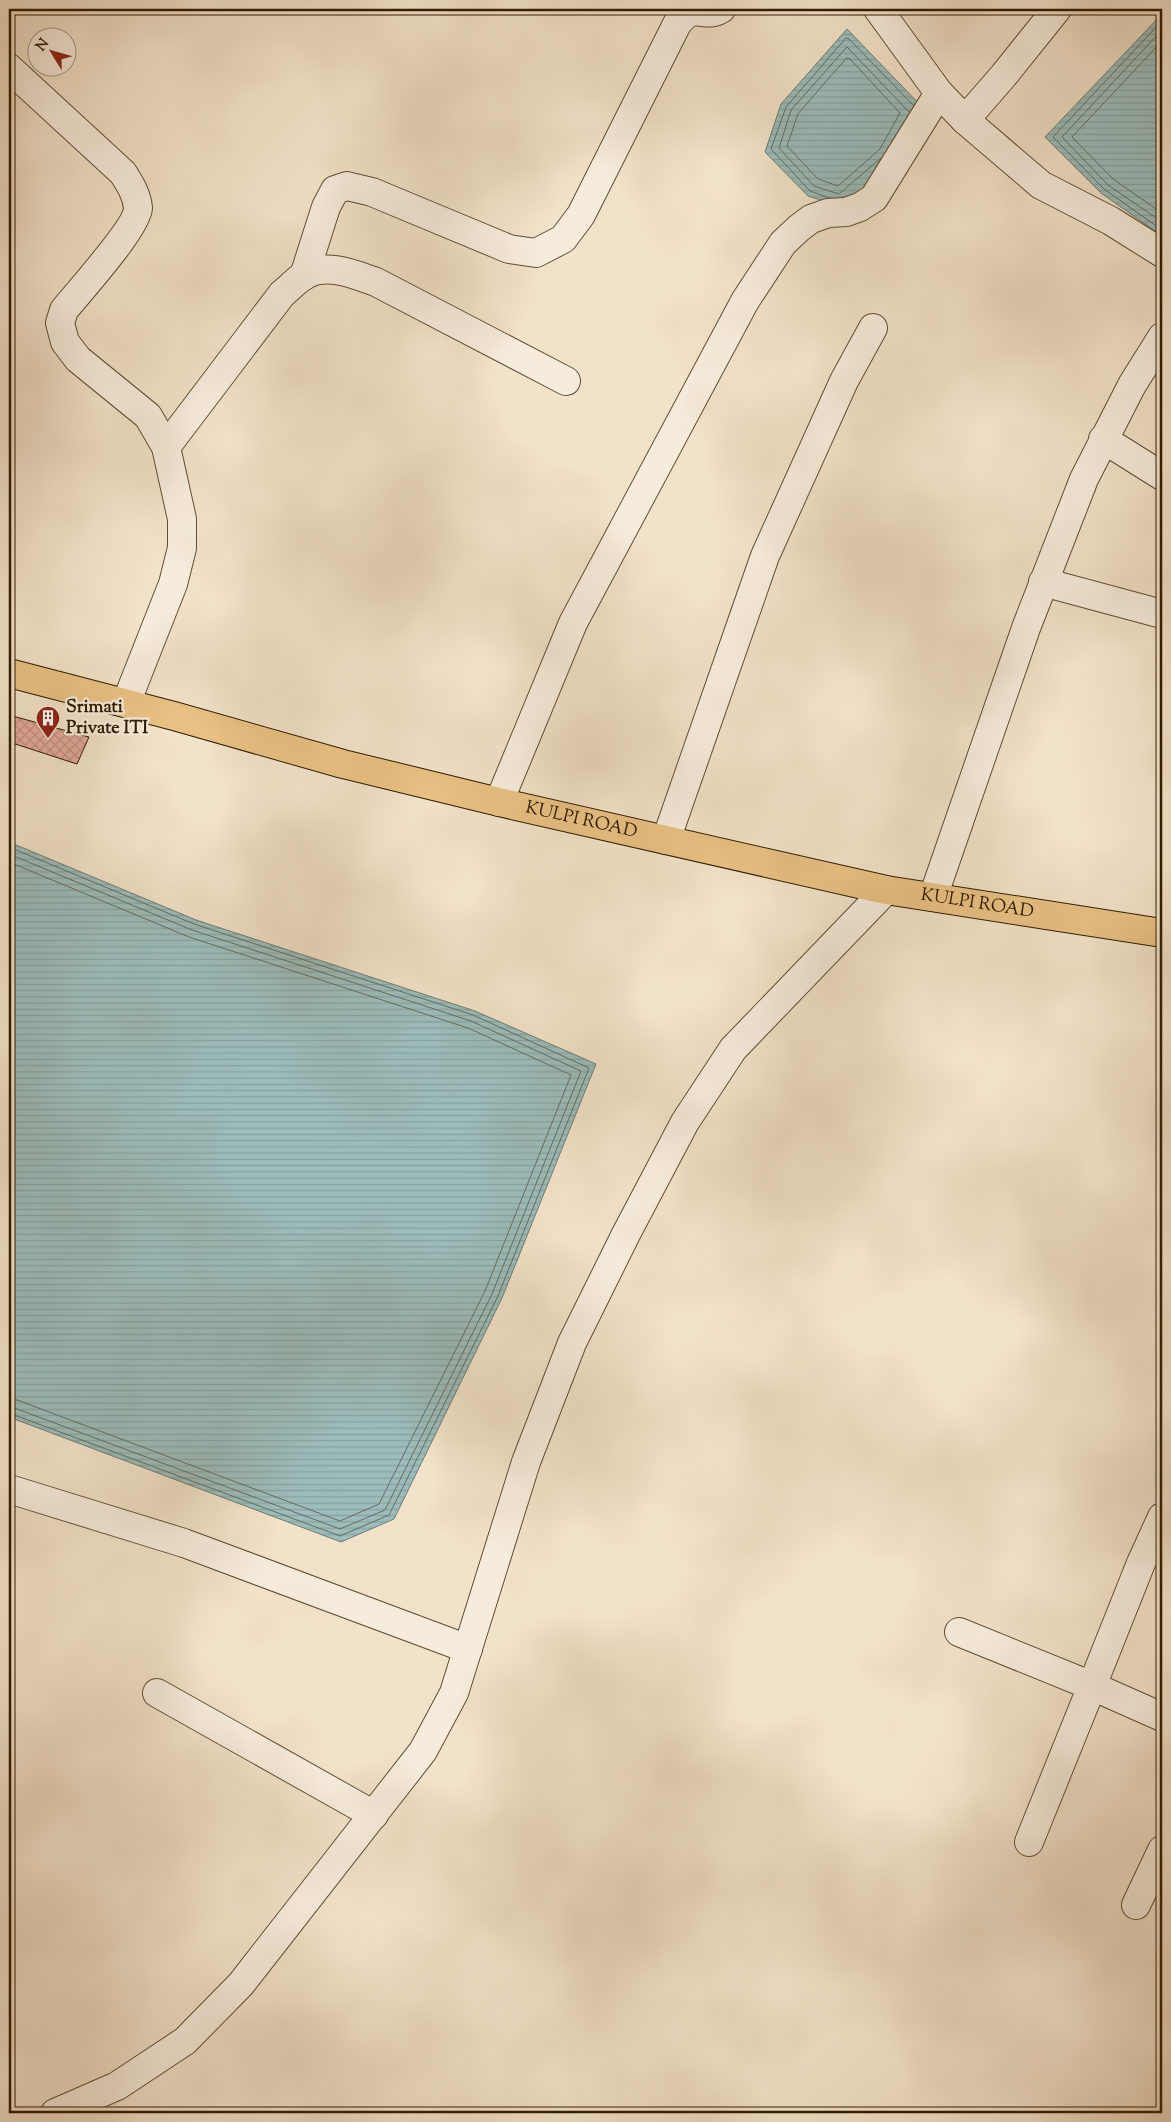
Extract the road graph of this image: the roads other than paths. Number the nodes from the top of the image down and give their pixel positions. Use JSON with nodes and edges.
{"nodes":[{"id":1,"x":721,"y":9,"type":"edge"},
{"id":2,"x":878,"y":9,"type":"edge"},
{"id":3,"x":1057,"y":9,"type":"edge"},
{"id":4,"x":9,"y":68,"type":"edge"},
{"id":5,"x":939,"y":93,"type":"junction"},
{"id":6,"x":965,"y":120,"type":"junction"},
{"id":7,"x":1162,"y":253,"type":"edge"},
{"id":8,"x":304,"y":276,"type":"junction"},
{"id":9,"x":874,"y":328,"type":"dead end"},
{"id":10,"x":1162,"y":337,"type":"edge"},
{"id":11,"x":566,"y":381,"type":"dead end"},
{"id":12,"x":1103,"y":439,"type":"junction"},
{"id":13,"x":166,"y":447,"type":"junction"},
{"id":14,"x":1162,"y":476,"type":"edge"},
{"id":15,"x":1043,"y":582,"type":"junction"},
{"id":16,"x":1162,"y":614,"type":"edge"},
{"id":17,"x":9,"y":673,"type":"edge"},
{"id":18,"x":126,"y":703,"type":"junction"},
{"id":19,"x":499,"y":802,"type":"junction"},
{"id":20,"x":666,"y":840,"type":"junction"},
{"id":21,"x":886,"y":890,"type":"junction"},
{"id":22,"x":933,"y":897,"type":"junction"},
{"id":23,"x":1162,"y":932,"type":"edge"},
{"id":24,"x":9,"y":1489,"type":"edge"},
{"id":25,"x":1162,"y":1517,"type":"edge"},
{"id":26,"x":959,"y":1632,"type":"dead end"},
{"id":27,"x":468,"y":1648,"type":"junction"},
{"id":28,"x":1092,"y":1686,"type":"junction"},
{"id":29,"x":157,"y":1693,"type":"dead end"},
{"id":30,"x":1162,"y":1717,"type":"edge"},
{"id":31,"x":374,"y":1815,"type":"junction"},
{"id":32,"x":1029,"y":1842,"type":"dead end"},
{"id":33,"x":1162,"y":1850,"type":"edge"},
{"id":34,"x":1136,"y":1905,"type":"dead end"},
{"id":35,"x":55,"y":2113,"type":"edge"}],
"edges":[{"from":1,"to":8,"type":"street"},
{"from":2,"to":5,"type":"street"},
{"from":3,"to":6,"type":"street"},
{"from":4,"to":13,"type":"street"},
{"from":5,"to":6,"type":"street"},
{"from":5,"to":19,"type":"street"},
{"from":6,"to":7,"type":"street"},
{"from":8,"to":11,"type":"street"},
{"from":8,"to":13,"type":"street"},
{"from":9,"to":20,"type":"street"},
{"from":10,"to":12,"type":"street"},
{"from":12,"to":14,"type":"street"},
{"from":12,"to":15,"type":"street"},
{"from":13,"to":18,"type":"street"},
{"from":15,"to":16,"type":"street"},
{"from":15,"to":22,"type":"street"},
{"from":17,"to":18,"type":"main road","name":"KULPI ROAD"},
{"from":18,"to":19,"type":"main road","name":"KULPI ROAD"},
{"from":19,"to":20,"type":"main road","name":"KULPI ROAD"},
{"from":20,"to":21,"type":"main road","name":"KULPI ROAD"},
{"from":21,"to":22,"type":"main road","name":"KULPI ROAD"},
{"from":21,"to":27,"type":"street"},
{"from":22,"to":23,"type":"main road","name":"KULPI ROAD"},
{"from":24,"to":27,"type":"street"},
{"from":25,"to":28,"type":"street"},
{"from":26,"to":28,"type":"street"},
{"from":27,"to":31,"type":"street"},
{"from":28,"to":30,"type":"street"},
{"from":28,"to":32,"type":"street"},
{"from":29,"to":31,"type":"street"},
{"from":31,"to":35,"type":"street"},
{"from":33,"to":34,"type":"street"}]}
